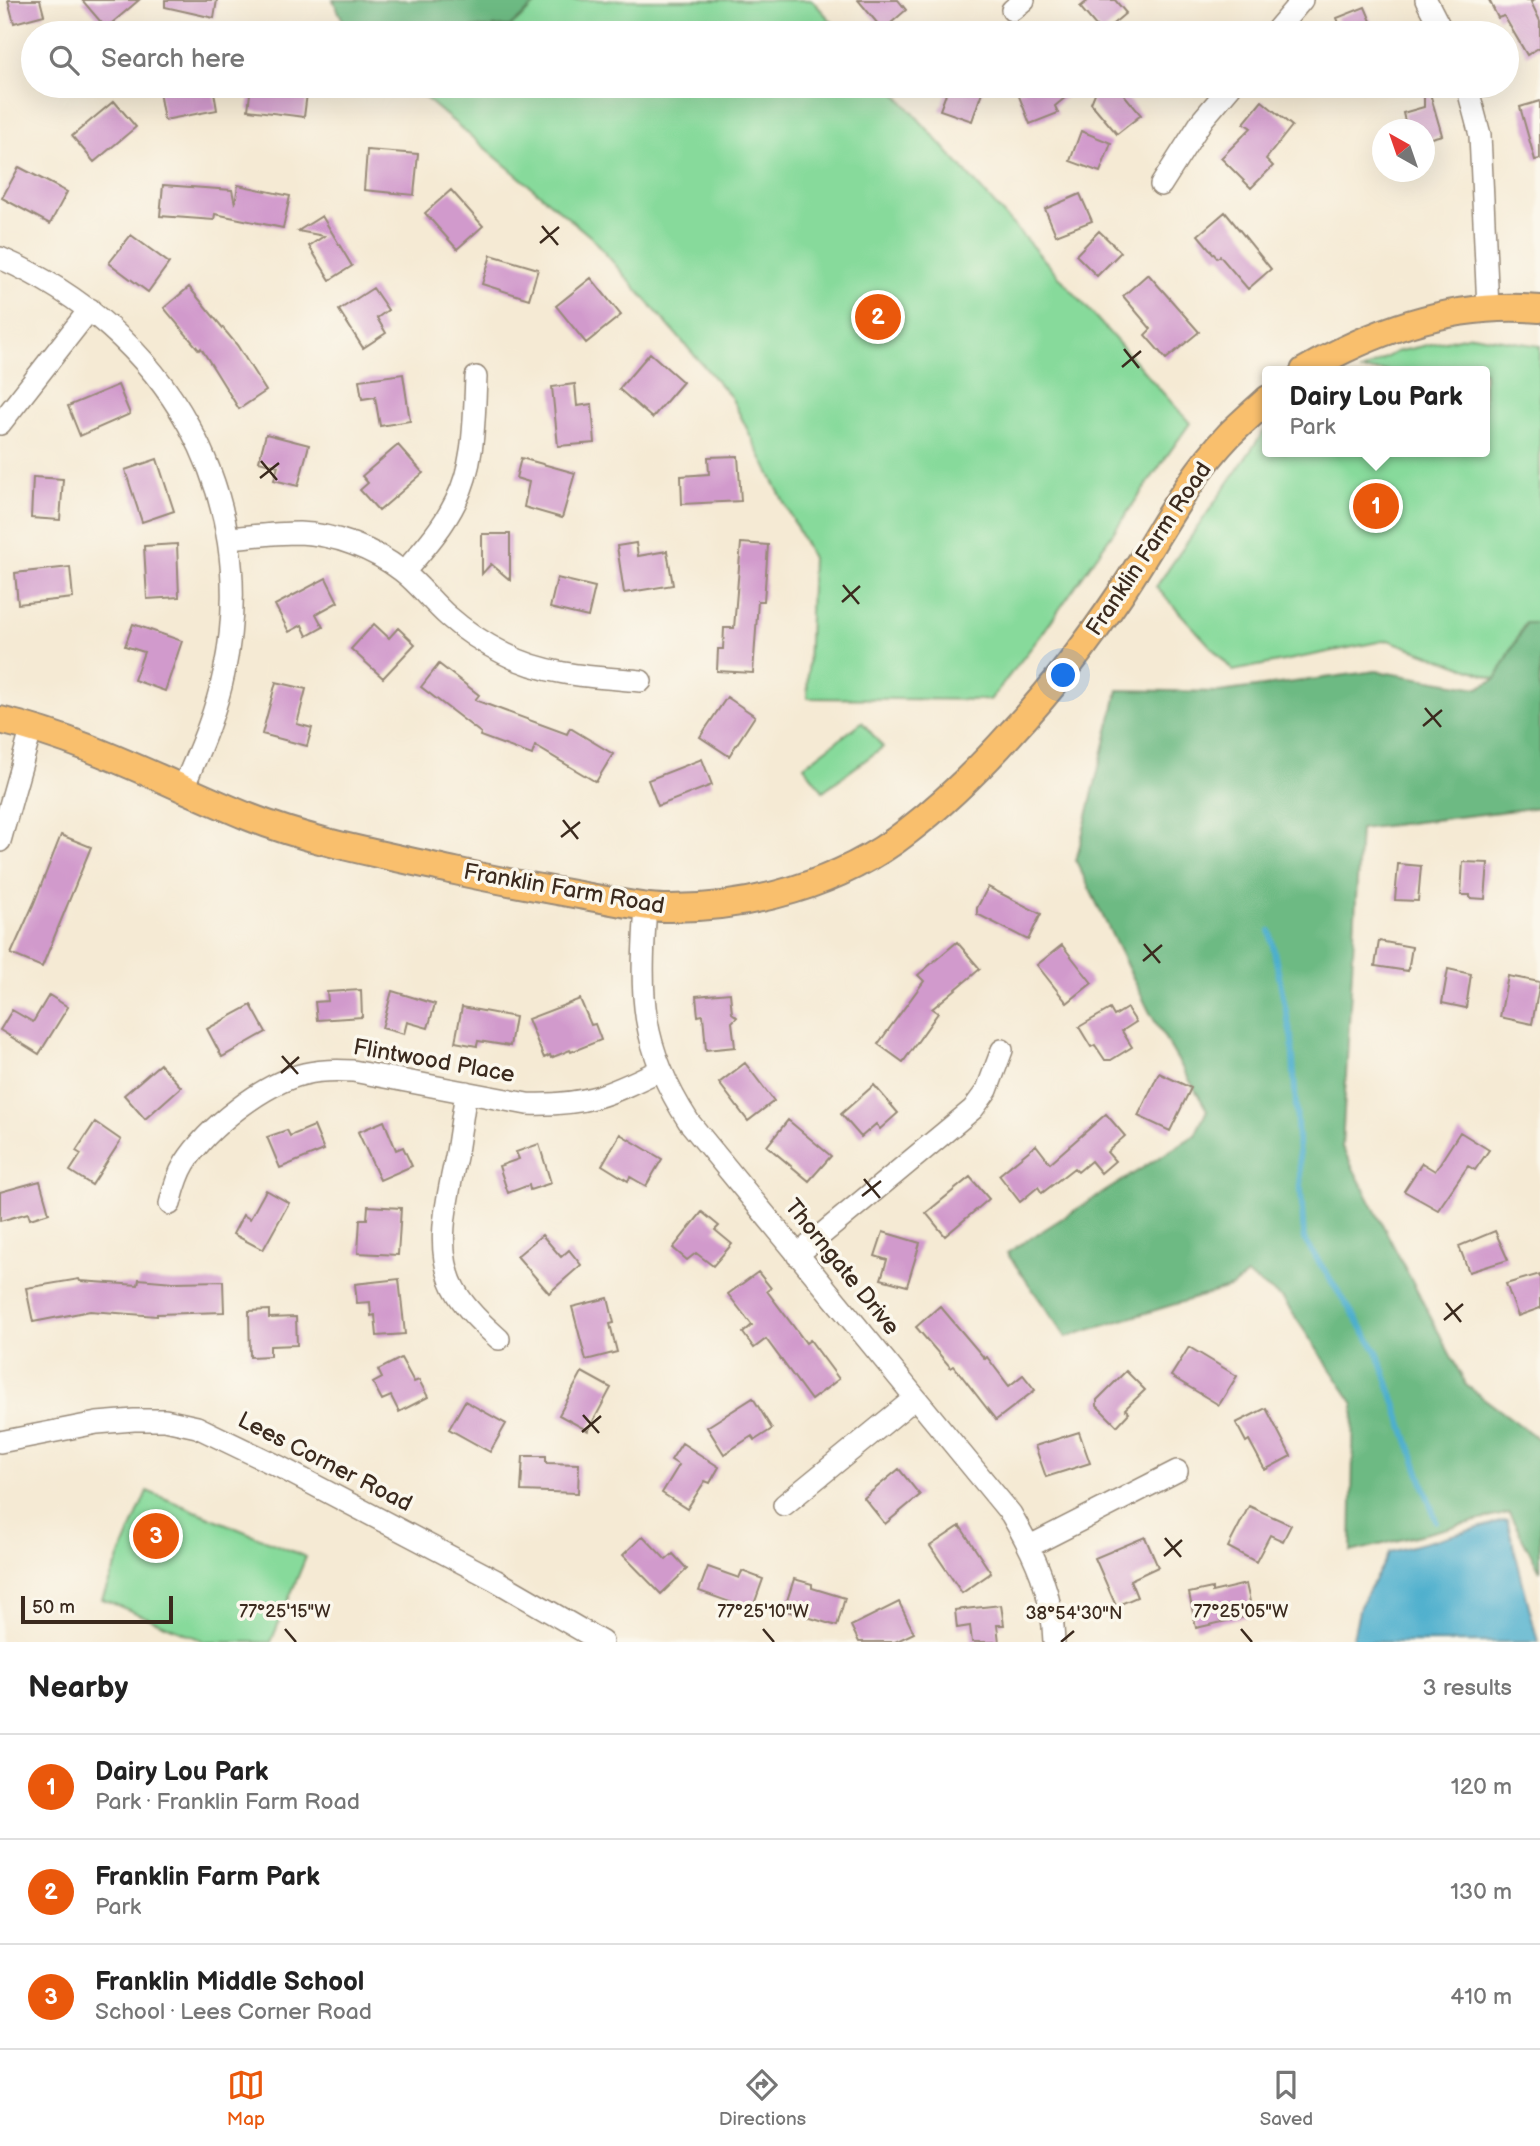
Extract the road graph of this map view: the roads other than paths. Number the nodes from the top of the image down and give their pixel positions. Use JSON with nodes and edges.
{"nodes":[{"id":1,"x":1302,"y":0,"type":"edge"},
{"id":2,"x":1426,"y":0,"type":"edge"},
{"id":3,"x":1284,"y":21,"type":"edge"},
{"id":4,"x":1437,"y":21,"type":"edge"},
{"id":5,"x":1221,"y":98,"type":"edge"},
{"id":6,"x":1469,"y":98,"type":"edge"},
{"id":7,"x":1161,"y":184,"type":"dead end"},
{"id":8,"x":0,"y":258,"type":"edge"},
{"id":9,"x":1488,"y":308,"type":"junction"},
{"id":10,"x":90,"y":309,"type":"junction"},
{"id":11,"x":1540,"y":309,"type":"edge"},
{"id":12,"x":1313,"y":366,"type":"edge"},
{"id":13,"x":476,"y":377,"type":"dead end"},
{"id":14,"x":1262,"y":405,"type":"edge"},
{"id":15,"x":0,"y":424,"type":"edge"},
{"id":16,"x":229,"y":538,"type":"junction"},
{"id":17,"x":404,"y":572,"type":"junction"},
{"id":18,"x":640,"y":681,"type":"dead end"},
{"id":19,"x":0,"y":720,"type":"edge"},
{"id":20,"x":32,"y":727,"type":"junction"},
{"id":21,"x":183,"y":788,"type":"junction"},
{"id":22,"x":0,"y":841,"type":"edge"},
{"id":23,"x":646,"y":906,"type":"junction"},
{"id":24,"x":1002,"y":1050,"type":"dead end"},
{"id":25,"x":660,"y":1070,"type":"junction"},
{"id":26,"x":466,"y":1092,"type":"junction"},
{"id":27,"x":170,"y":1204,"type":"dead end"},
{"id":28,"x":797,"y":1255,"type":"junction"},
{"id":29,"x":499,"y":1339,"type":"dead end"},
{"id":30,"x":915,"y":1398,"type":"junction"},
{"id":31,"x":0,"y":1442,"type":"edge"},
{"id":32,"x":1177,"y":1471,"type":"dead end"},
{"id":33,"x":784,"y":1505,"type":"dead end"},
{"id":34,"x":1030,"y":1546,"type":"junction"},
{"id":35,"x":602,"y":1642,"type":"edge"},
{"id":36,"x":1054,"y":1642,"type":"edge"}],
"edges":[{"from":1,"to":3,"type":"street"},
{"from":2,"to":4,"type":"street"},
{"from":5,"to":7,"type":"street"},
{"from":6,"to":9,"type":"street"},
{"from":8,"to":10,"type":"street"},
{"from":9,"to":11,"type":"main road"},
{"from":9,"to":12,"type":"main road"},
{"from":10,"to":15,"type":"street"},
{"from":10,"to":16,"type":"street"},
{"from":13,"to":17,"type":"street"},
{"from":14,"to":23,"type":"main road","name":"Franklin Farm Road"},
{"from":16,"to":17,"type":"street"},
{"from":16,"to":21,"type":"street"},
{"from":17,"to":18,"type":"street"},
{"from":19,"to":20,"type":"main road","name":"Franklin Farm Road"},
{"from":20,"to":21,"type":"main road","name":"Franklin Farm Road"},
{"from":20,"to":22,"type":"street"},
{"from":21,"to":23,"type":"main road","name":"Franklin Farm Road"},
{"from":23,"to":25,"type":"street","name":"Thorngate Drive"},
{"from":24,"to":28,"type":"street"},
{"from":25,"to":26,"type":"street","name":"Flintwood Place"},
{"from":25,"to":28,"type":"street","name":"Thorngate Drive"},
{"from":26,"to":27,"type":"street","name":"Flintwood Place"},
{"from":26,"to":29,"type":"street"},
{"from":28,"to":30,"type":"street","name":"Thorngate Drive"},
{"from":30,"to":33,"type":"street"},
{"from":30,"to":34,"type":"street","name":"Thorngate Drive"},
{"from":31,"to":35,"type":"street","name":"Lees Corner Road"},
{"from":32,"to":34,"type":"street"},
{"from":34,"to":36,"type":"street","name":"Thorngate Drive"}]}
